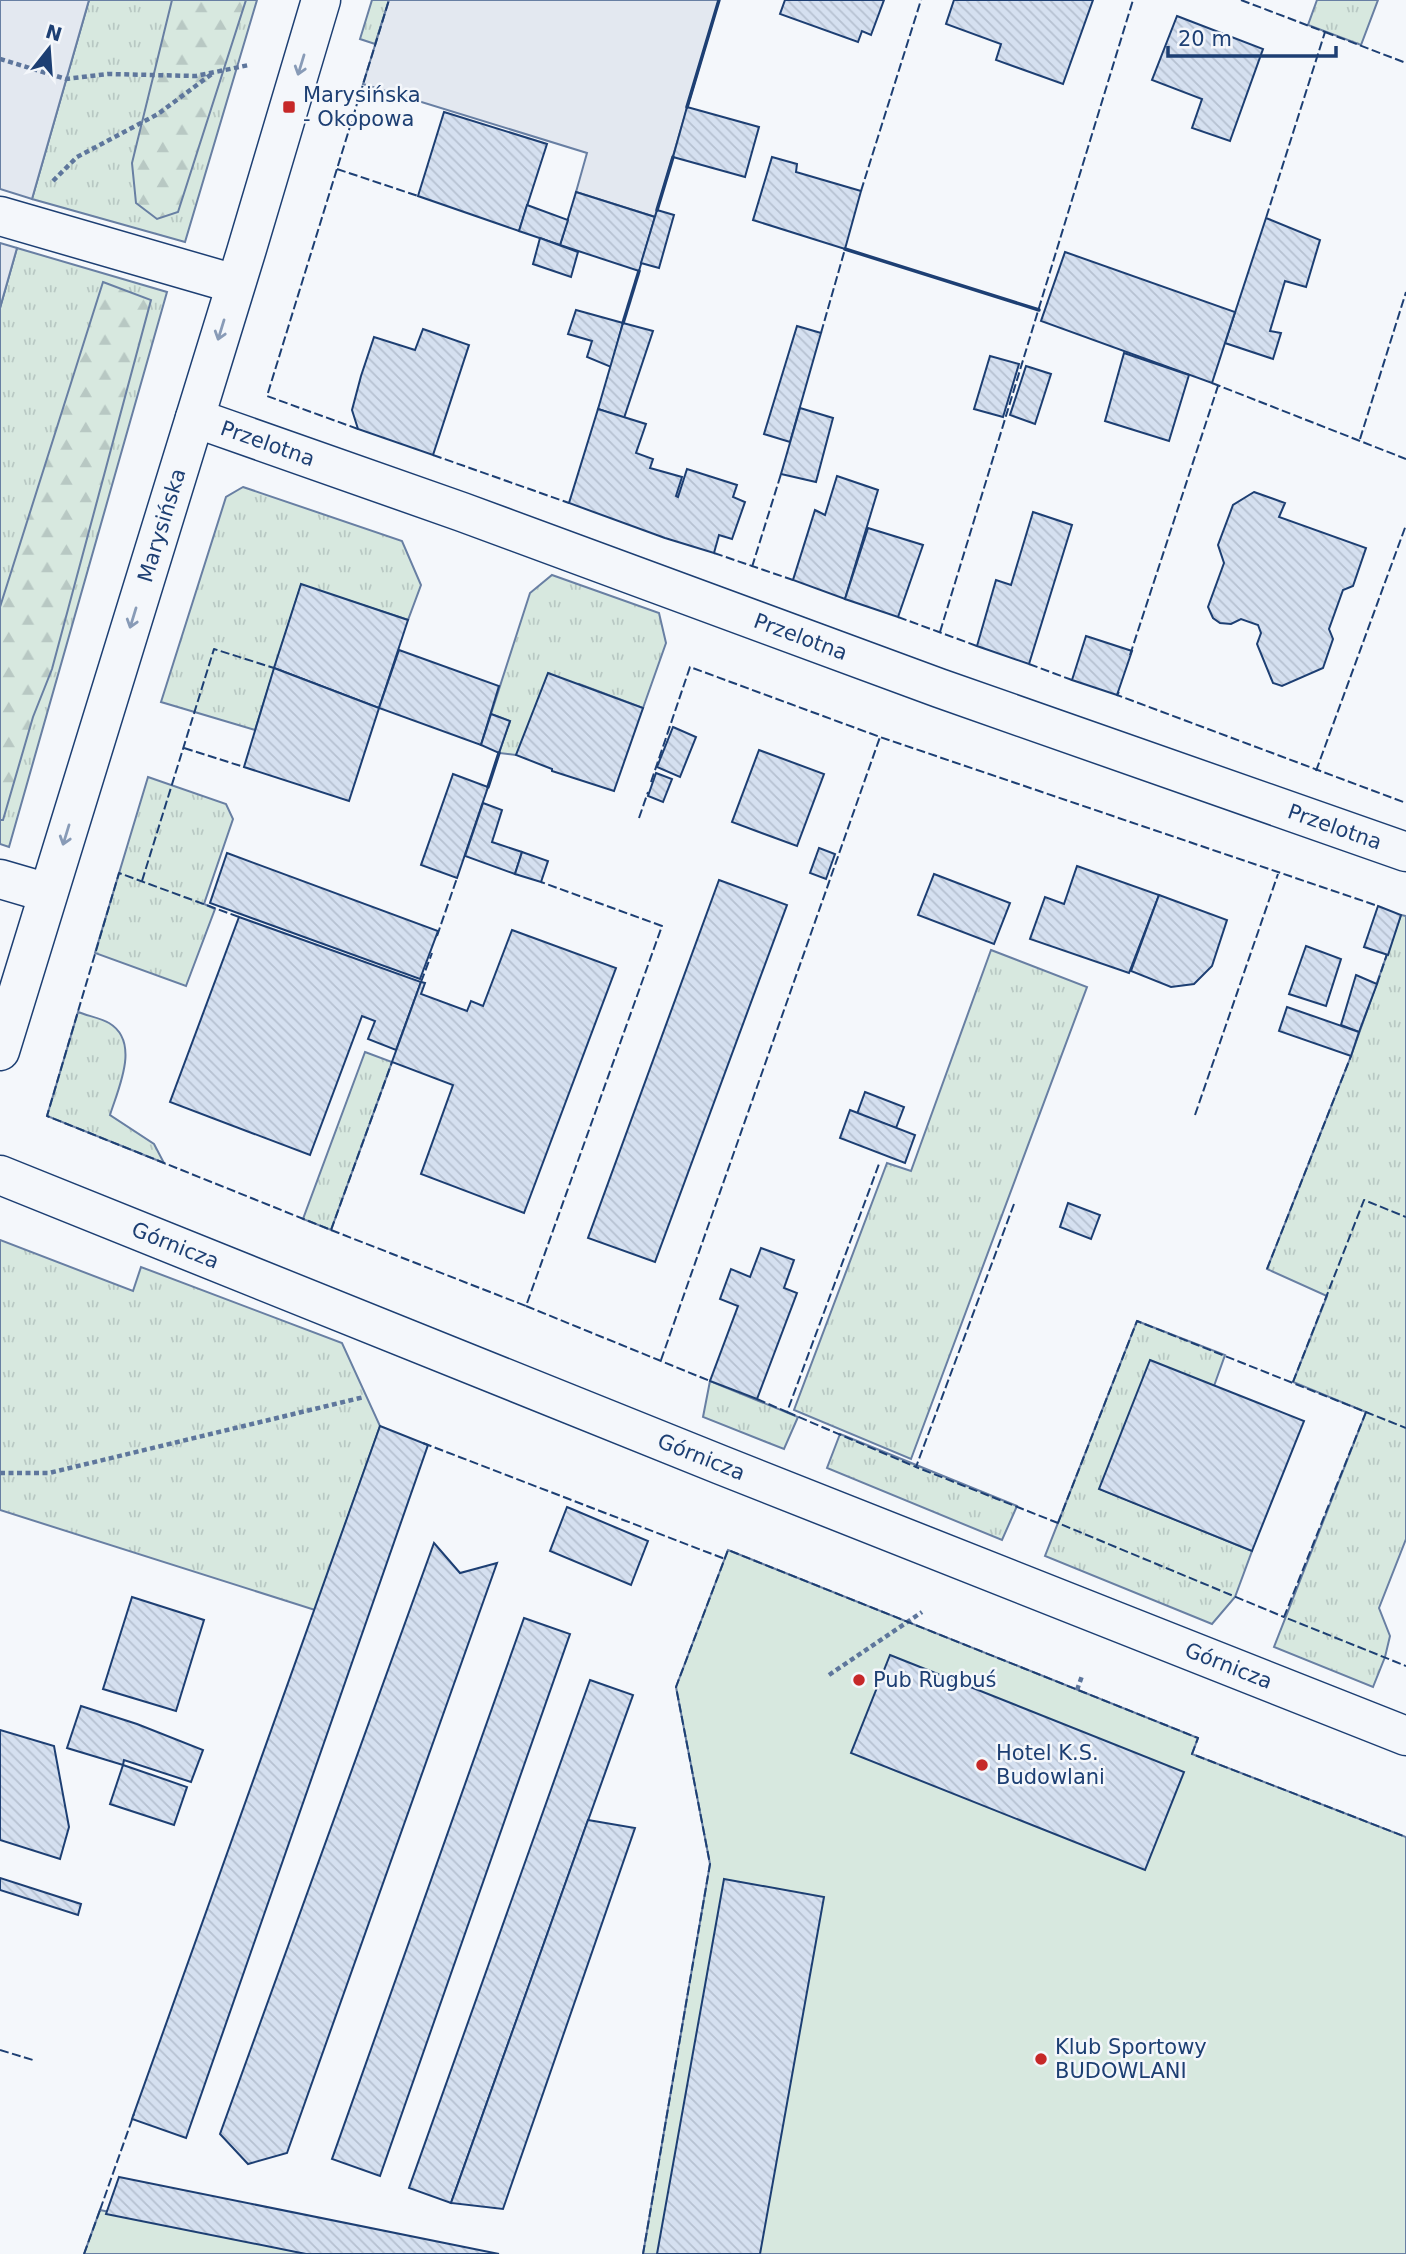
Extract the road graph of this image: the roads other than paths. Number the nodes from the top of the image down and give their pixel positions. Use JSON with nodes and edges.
{"nodes":[{"id":1,"x":321,"y":0,"type":"edge"},
{"id":2,"x":14,"y":220,"type":"edge"},
{"id":3,"x":235,"y":284,"type":"junction"},
{"id":4,"x":195,"y":418,"type":"junction"},
{"id":5,"x":1406,"y":852,"type":"edge"},
{"id":6,"x":0,"y":879,"type":"edge"},
{"id":7,"x":48,"y":893,"type":"junction"},
{"id":8,"x":13,"y":964,"type":"edge"},
{"id":9,"x":0,"y":1051,"type":"edge"},
{"id":10,"x":0,"y":1175,"type":"edge"},
{"id":11,"x":1406,"y":1736,"type":"edge"}],
"edges":[{"from":1,"to":3,"type":"street","name":"Marysińska","one_way":true},
{"from":2,"to":3,"type":"street"},
{"from":3,"to":4,"type":"street","name":"Marysińska","one_way":true},
{"from":4,"to":5,"type":"street","name":"Przelotna"},
{"from":4,"to":7,"type":"street","name":"Marysińska","one_way":true},
{"from":6,"to":7,"type":"street"},
{"from":7,"to":8,"type":"street","name":"Marysińska"},
{"from":8,"to":9,"type":"street","name":"Marysińska"},
{"from":10,"to":11,"type":"street","name":"Górnicza"}]}
